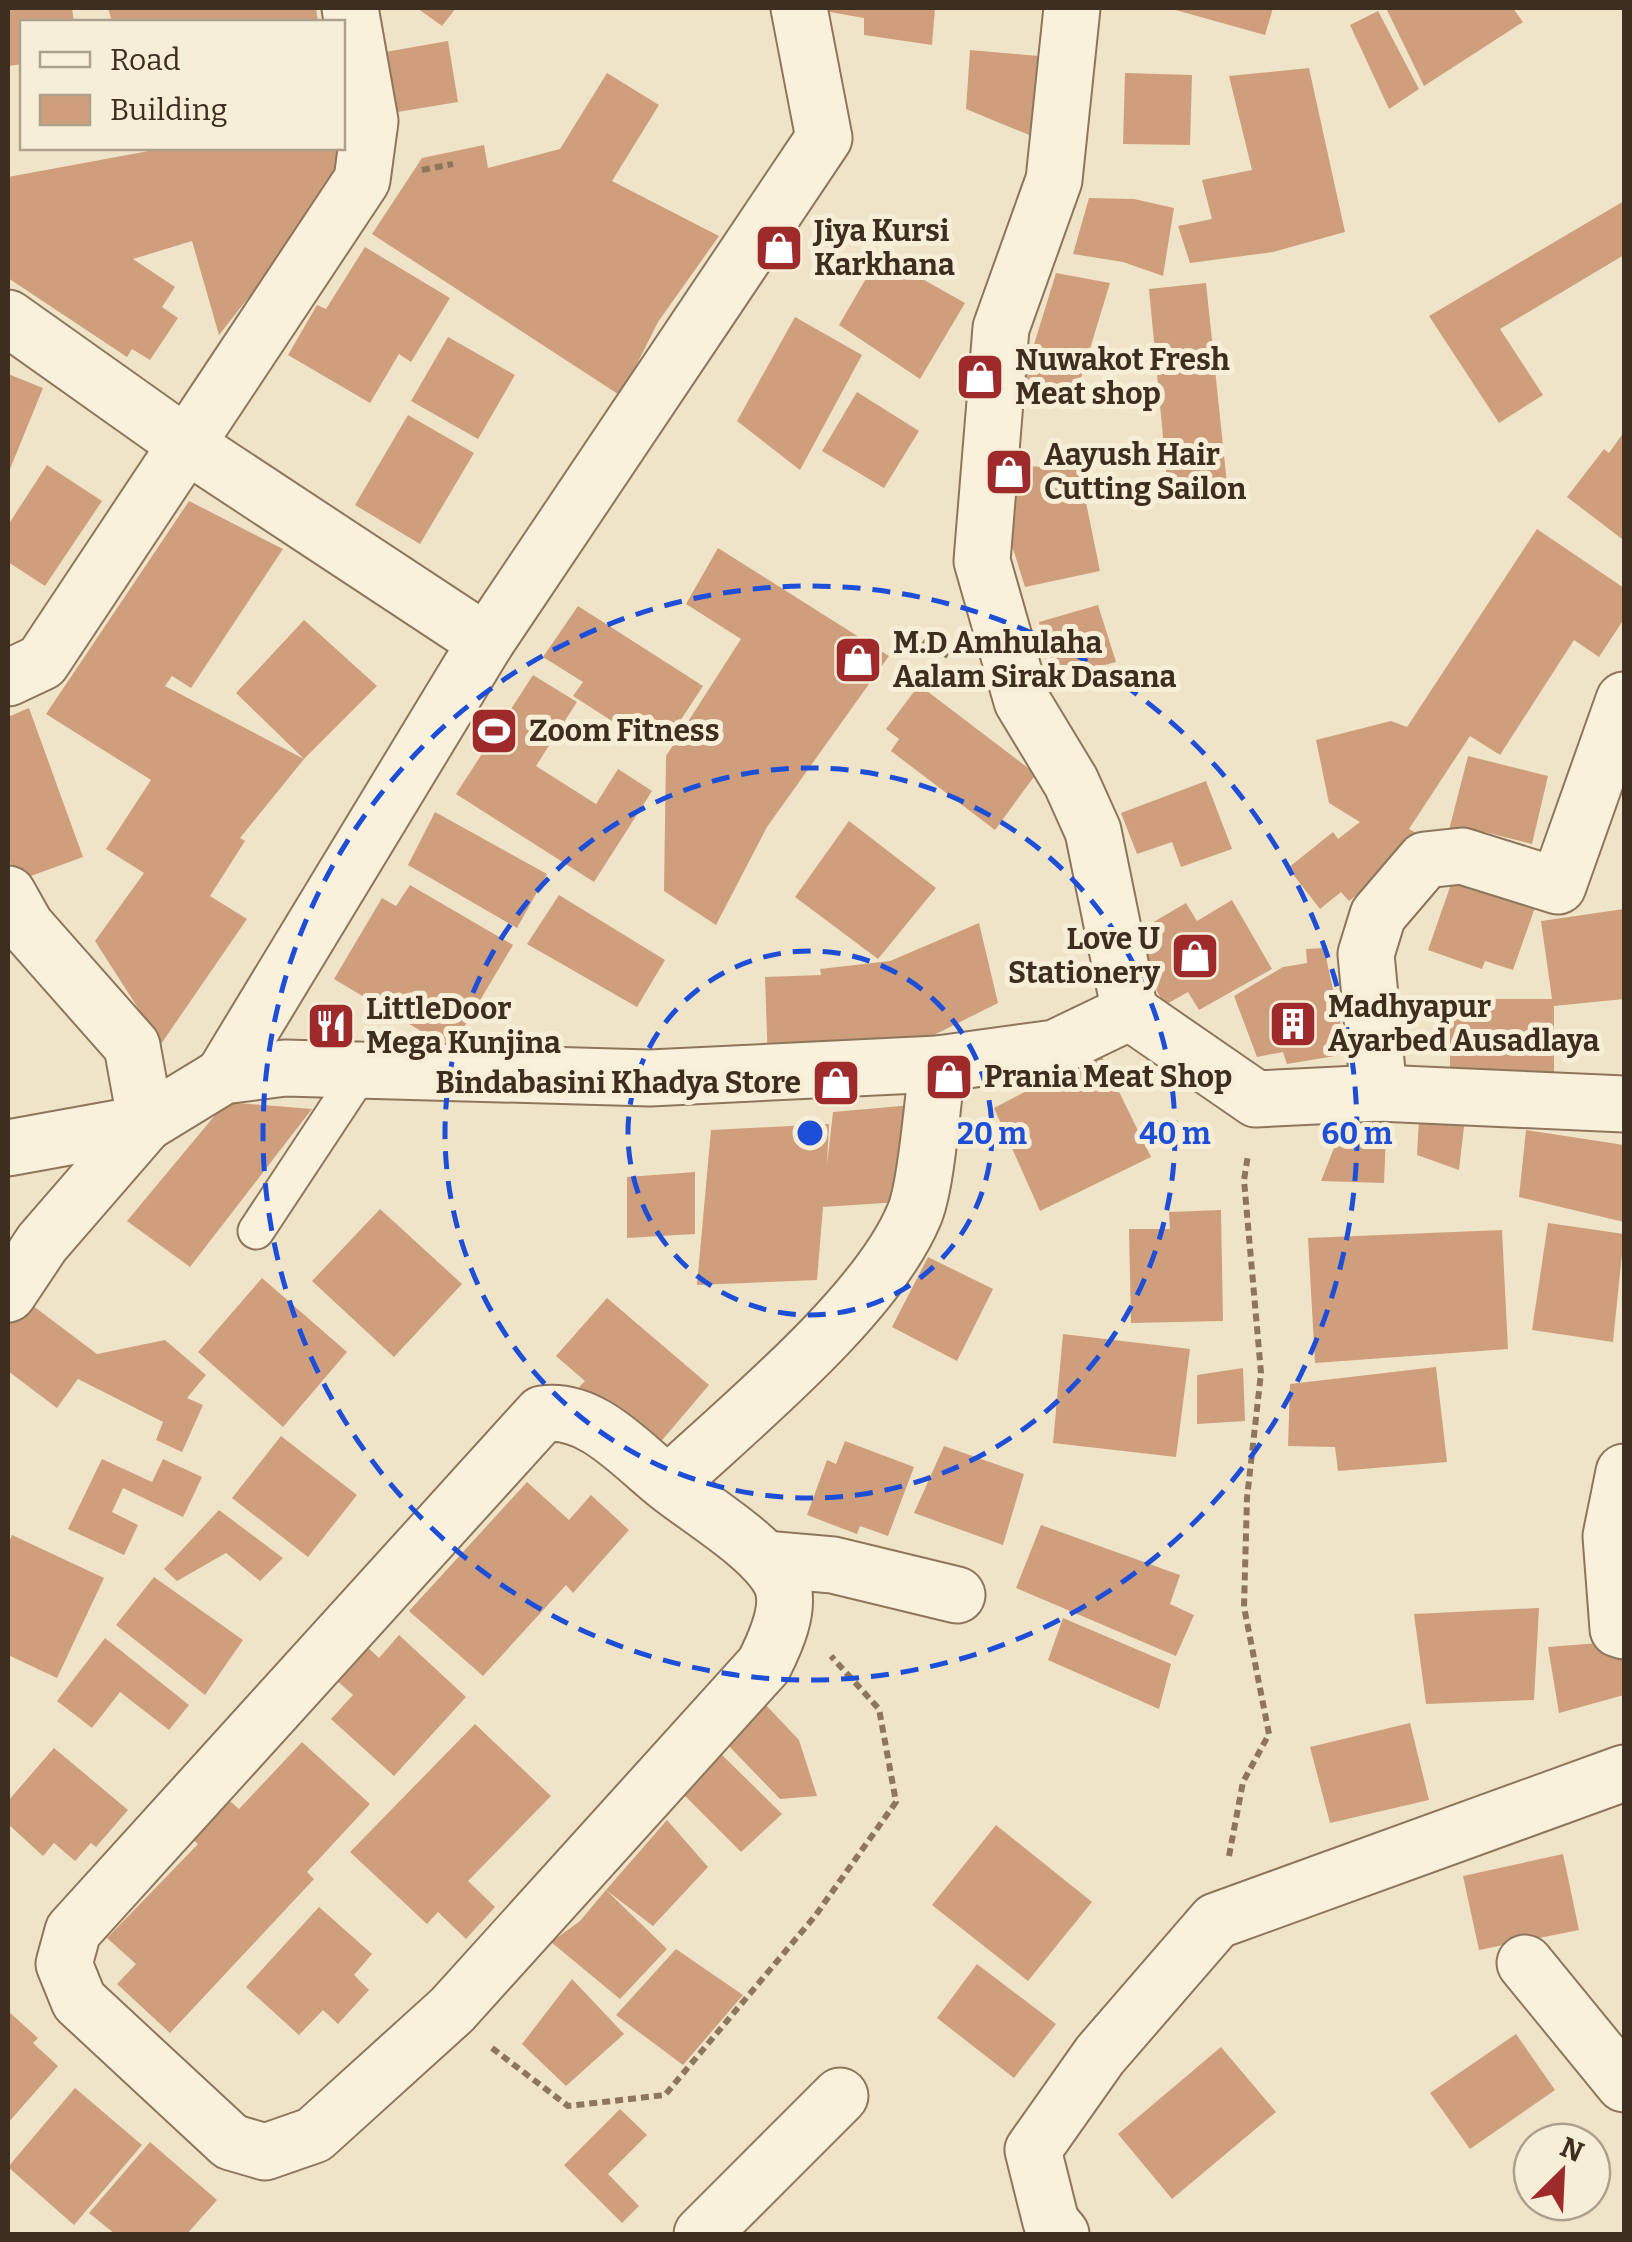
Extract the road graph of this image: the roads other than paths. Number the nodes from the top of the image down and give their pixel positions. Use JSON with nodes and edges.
{"nodes":[{"id":1,"x":350,"y":8,"type":"edge"},
{"id":2,"x":799,"y":8,"type":"edge"},
{"id":3,"x":1072,"y":8,"type":"edge"},
{"id":4,"x":8,"y":318,"type":"edge"},
{"id":5,"x":187,"y":444,"type":"junction"},
{"id":6,"x":486,"y":642,"type":"junction"},
{"id":7,"x":8,"y":678,"type":"edge"},
{"id":8,"x":1624,"y":700,"type":"edge"},
{"id":9,"x":14,"y":918,"type":"edge"},
{"id":10,"x":1130,"y":1012,"type":"junction"},
{"id":11,"x":938,"y":1064,"type":"junction"},
{"id":12,"x":363,"y":1068,"type":"junction"},
{"id":13,"x":223,"y":1076,"type":"junction"},
{"id":14,"x":1379,"y":1093,"type":"junction"},
{"id":15,"x":1624,"y":1104,"type":"edge"},
{"id":16,"x":146,"y":1123,"type":"junction"},
{"id":17,"x":8,"y":1148,"type":"edge"},
{"id":18,"x":256,"y":1231,"type":"dead end"},
{"id":19,"x":8,"y":1294,"type":"edge"},
{"id":20,"x":1624,"y":1472,"type":"edge"},
{"id":21,"x":668,"y":1484,"type":"junction"},
{"id":22,"x":773,"y":1572,"type":"junction"},
{"id":23,"x":957,"y":1595,"type":"dead end"},
{"id":24,"x":1624,"y":1632,"type":"edge"},
{"id":25,"x":1624,"y":1774,"type":"edge"},
{"id":26,"x":1526,"y":1963,"type":"dead end"},
{"id":27,"x":1624,"y":2084,"type":"edge"},
{"id":28,"x":840,"y":2096,"type":"dead end"},
{"id":29,"x":702,"y":2234,"type":"edge"},
{"id":30,"x":1061,"y":2234,"type":"edge"}],
"edges":[{"from":1,"to":5,"type":"street"},
{"from":2,"to":6,"type":"street"},
{"from":3,"to":10,"type":"street"},
{"from":4,"to":5,"type":"street"},
{"from":5,"to":6,"type":"street"},
{"from":5,"to":7,"type":"street"},
{"from":6,"to":13,"type":"street"},
{"from":8,"to":14,"type":"street"},
{"from":9,"to":16,"type":"street"},
{"from":10,"to":11,"type":"street"},
{"from":10,"to":14,"type":"street"},
{"from":11,"to":12,"type":"street"},
{"from":11,"to":21,"type":"street"},
{"from":12,"to":13,"type":"street"},
{"from":12,"to":18,"type":"lane"},
{"from":13,"to":16,"type":"street"},
{"from":14,"to":15,"type":"street"},
{"from":16,"to":17,"type":"street"},
{"from":16,"to":19,"type":"street"},
{"from":20,"to":24,"type":"street"},
{"from":21,"to":22,"type":"street"},
{"from":21,"to":22,"type":"street"},
{"from":22,"to":23,"type":"street"},
{"from":25,"to":30,"type":"street"},
{"from":26,"to":27,"type":"street"},
{"from":28,"to":29,"type":"street"}]}
